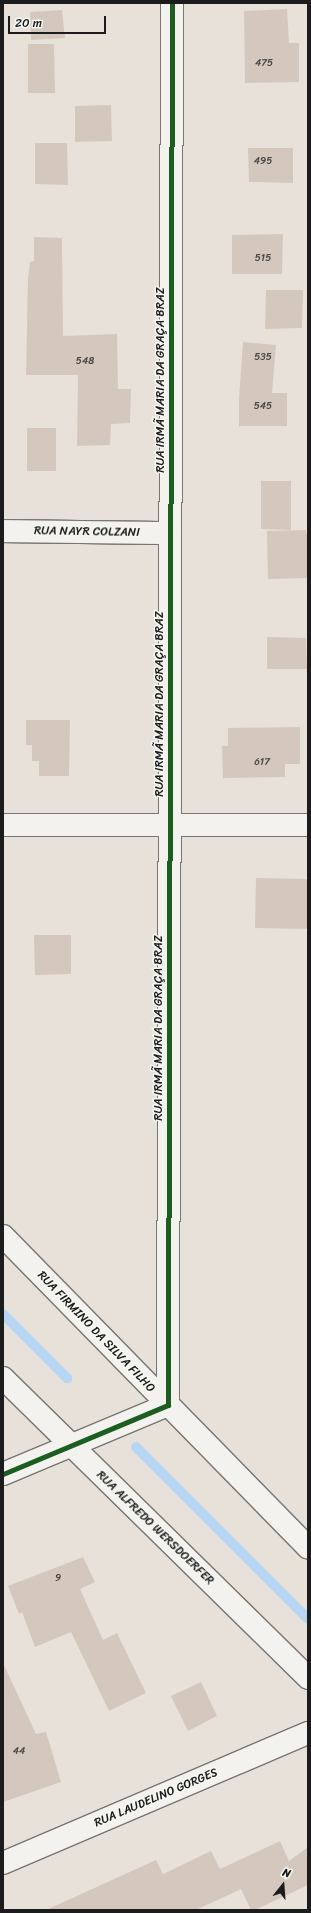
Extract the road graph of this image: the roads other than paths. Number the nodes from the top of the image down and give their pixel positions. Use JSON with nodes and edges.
{"nodes":[{"id":1,"x":172,"y":3,"type":"edge"},
{"id":2,"x":3,"y":531,"type":"edge"},
{"id":3,"x":170,"y":532,"type":"junction"},
{"id":4,"x":3,"y":824,"type":"edge"},
{"id":5,"x":169,"y":825,"type":"junction"},
{"id":6,"x":308,"y":825,"type":"edge"},
{"id":7,"x":3,"y":1236,"type":"edge"},
{"id":8,"x":3,"y":1378,"type":"edge"},
{"id":9,"x":168,"y":1405,"type":"junction"},
{"id":10,"x":70,"y":1445,"type":"junction"},
{"id":11,"x":3,"y":1474,"type":"edge"},
{"id":12,"x":308,"y":1547,"type":"edge"},
{"id":13,"x":308,"y":1678,"type":"edge"},
{"id":14,"x":308,"y":1733,"type":"edge"},
{"id":15,"x":3,"y":1862,"type":"edge"}],
"edges":[{"from":1,"to":3,"type":"street","name":"RUA IRMÃ MARIA DA GRAÇA BRAZ"},
{"from":2,"to":3,"type":"street","name":"RUA NAYR COLZANI"},
{"from":3,"to":5,"type":"street","name":"RUA IRMÃ MARIA DA GRAÇA BRAZ"},
{"from":4,"to":5,"type":"street"},
{"from":5,"to":6,"type":"street"},
{"from":5,"to":9,"type":"street","name":"RUA IRMÃ MARIA DA GRAÇA BRAZ"},
{"from":7,"to":9,"type":"street","name":"RUA FIRMINO DA SILVA FILHO"},
{"from":8,"to":10,"type":"street","name":"RUA ALFREDO WERSDOERFER"},
{"from":9,"to":10,"type":"street"},
{"from":9,"to":12,"type":"street","name":"RUA FIRMINO DA SILVA FILHO"},
{"from":10,"to":11,"type":"street"},
{"from":10,"to":13,"type":"street","name":"RUA ALFREDO WERSDOERFER"},
{"from":14,"to":15,"type":"street","name":"RUA LAUDELINO GORGES"}]}
